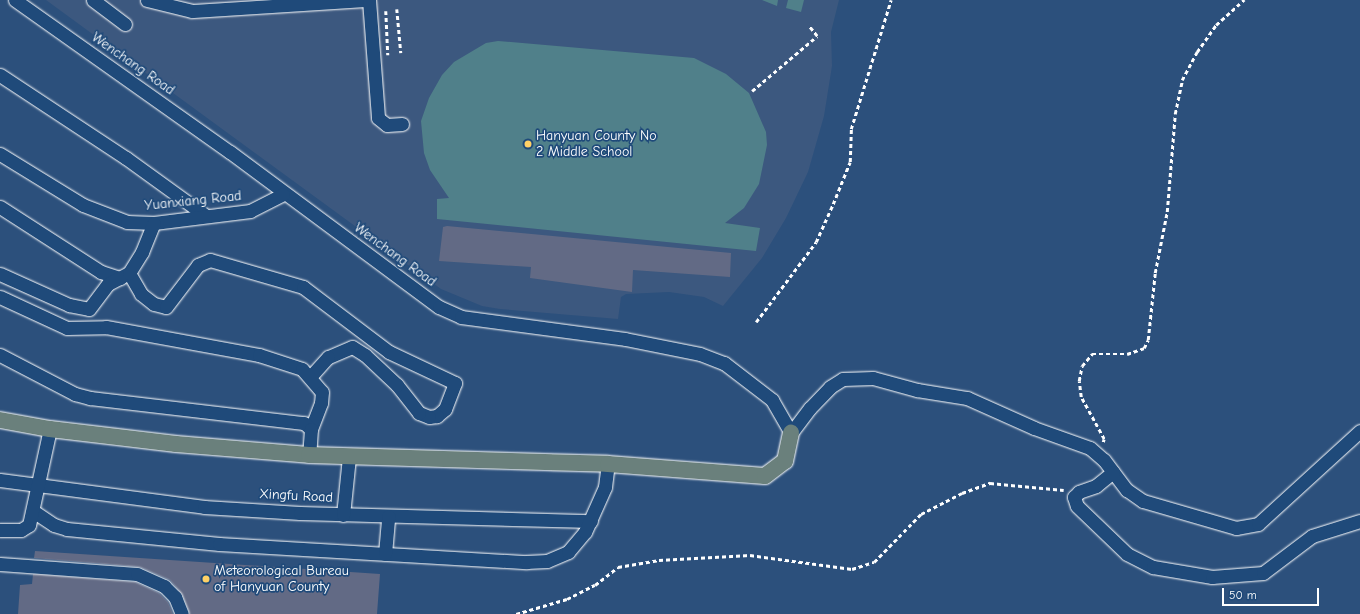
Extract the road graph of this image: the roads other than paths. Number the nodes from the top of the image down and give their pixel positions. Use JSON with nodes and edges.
{"nodes":[{"id":1,"x":15,"y":0,"type":"edge"},
{"id":2,"x":93,"y":0,"type":"edge"},
{"id":3,"x":147,"y":0,"type":"edge"},
{"id":4,"x":368,"y":0,"type":"edge"},
{"id":5,"x":125,"y":24,"type":"dead end"},
{"id":6,"x":0,"y":75,"type":"edge"},
{"id":7,"x":402,"y":124,"type":"dead end"},
{"id":8,"x":0,"y":154,"type":"edge"},
{"id":9,"x":283,"y":194,"type":"junction"},
{"id":10,"x":0,"y":207,"type":"edge"},
{"id":11,"x":206,"y":216,"type":"junction"},
{"id":12,"x":154,"y":223,"type":"junction"},
{"id":13,"x":0,"y":274,"type":"edge"},
{"id":14,"x":125,"y":275,"type":"junction"},
{"id":15,"x":0,"y":297,"type":"edge"},
{"id":16,"x":0,"y":356,"type":"edge"},
{"id":17,"x":310,"y":377,"type":"junction"},
{"id":18,"x":0,"y":420,"type":"edge"},
{"id":19,"x":50,"y":429,"type":"junction"},
{"id":20,"x":311,"y":429,"type":"junction"},
{"id":21,"x":1360,"y":431,"type":"edge"},
{"id":22,"x":791,"y":433,"type":"junction"},
{"id":23,"x":309,"y":455,"type":"junction"},
{"id":24,"x":349,"y":457,"type":"junction"},
{"id":25,"x":608,"y":464,"type":"junction"},
{"id":26,"x":1113,"y":472,"type":"junction"},
{"id":27,"x":0,"y":480,"type":"edge"},
{"id":28,"x":40,"y":484,"type":"junction"},
{"id":29,"x":33,"y":511,"type":"junction"},
{"id":30,"x":342,"y":515,"type":"junction"},
{"id":31,"x":388,"y":516,"type":"junction"},
{"id":32,"x":591,"y":521,"type":"junction"},
{"id":33,"x":1360,"y":521,"type":"edge"},
{"id":34,"x":0,"y":530,"type":"edge"},
{"id":35,"x":385,"y":554,"type":"junction"},
{"id":36,"x":0,"y":564,"type":"edge"},
{"id":37,"x":182,"y":614,"type":"edge"}],
"edges":[{"from":1,"to":9,"type":"street","name":"Wenchang Road"},
{"from":2,"to":5,"type":"street"},
{"from":3,"to":4,"type":"street"},
{"from":4,"to":7,"type":"street"},
{"from":6,"to":11,"type":"street"},
{"from":8,"to":12,"type":"street","name":"Yuanxiang Road"},
{"from":9,"to":11,"type":"street","name":"Yuanxiang Road"},
{"from":9,"to":22,"type":"street","name":"Wenchang Road"},
{"from":10,"to":14,"type":"street"},
{"from":11,"to":12,"type":"street","name":"Yuanxiang Road"},
{"from":12,"to":14,"type":"street"},
{"from":13,"to":14,"type":"street"},
{"from":14,"to":17,"type":"street"},
{"from":15,"to":17,"type":"street"},
{"from":16,"to":20,"type":"street"},
{"from":17,"to":20,"type":"street"},
{"from":18,"to":19,"type":"main road"},
{"from":19,"to":23,"type":"main road"},
{"from":19,"to":28,"type":"street"},
{"from":20,"to":23,"type":"street"},
{"from":21,"to":26,"type":"street"},
{"from":22,"to":25,"type":"main road"},
{"from":22,"to":26,"type":"street"},
{"from":23,"to":24,"type":"main road"},
{"from":24,"to":25,"type":"main road"},
{"from":24,"to":30,"type":"street"},
{"from":25,"to":32,"type":"street"},
{"from":26,"to":33,"type":"street"},
{"from":27,"to":28,"type":"street","name":"Xingfu Road"},
{"from":28,"to":29,"type":"street"},
{"from":28,"to":30,"type":"street","name":"Xingfu Road"},
{"from":29,"to":34,"type":"street"},
{"from":29,"to":35,"type":"street"},
{"from":30,"to":31,"type":"street","name":"Xingfu Road"},
{"from":31,"to":32,"type":"street","name":"Xingfu Road"},
{"from":31,"to":35,"type":"street"},
{"from":32,"to":35,"type":"street"},
{"from":36,"to":37,"type":"street"}]}
